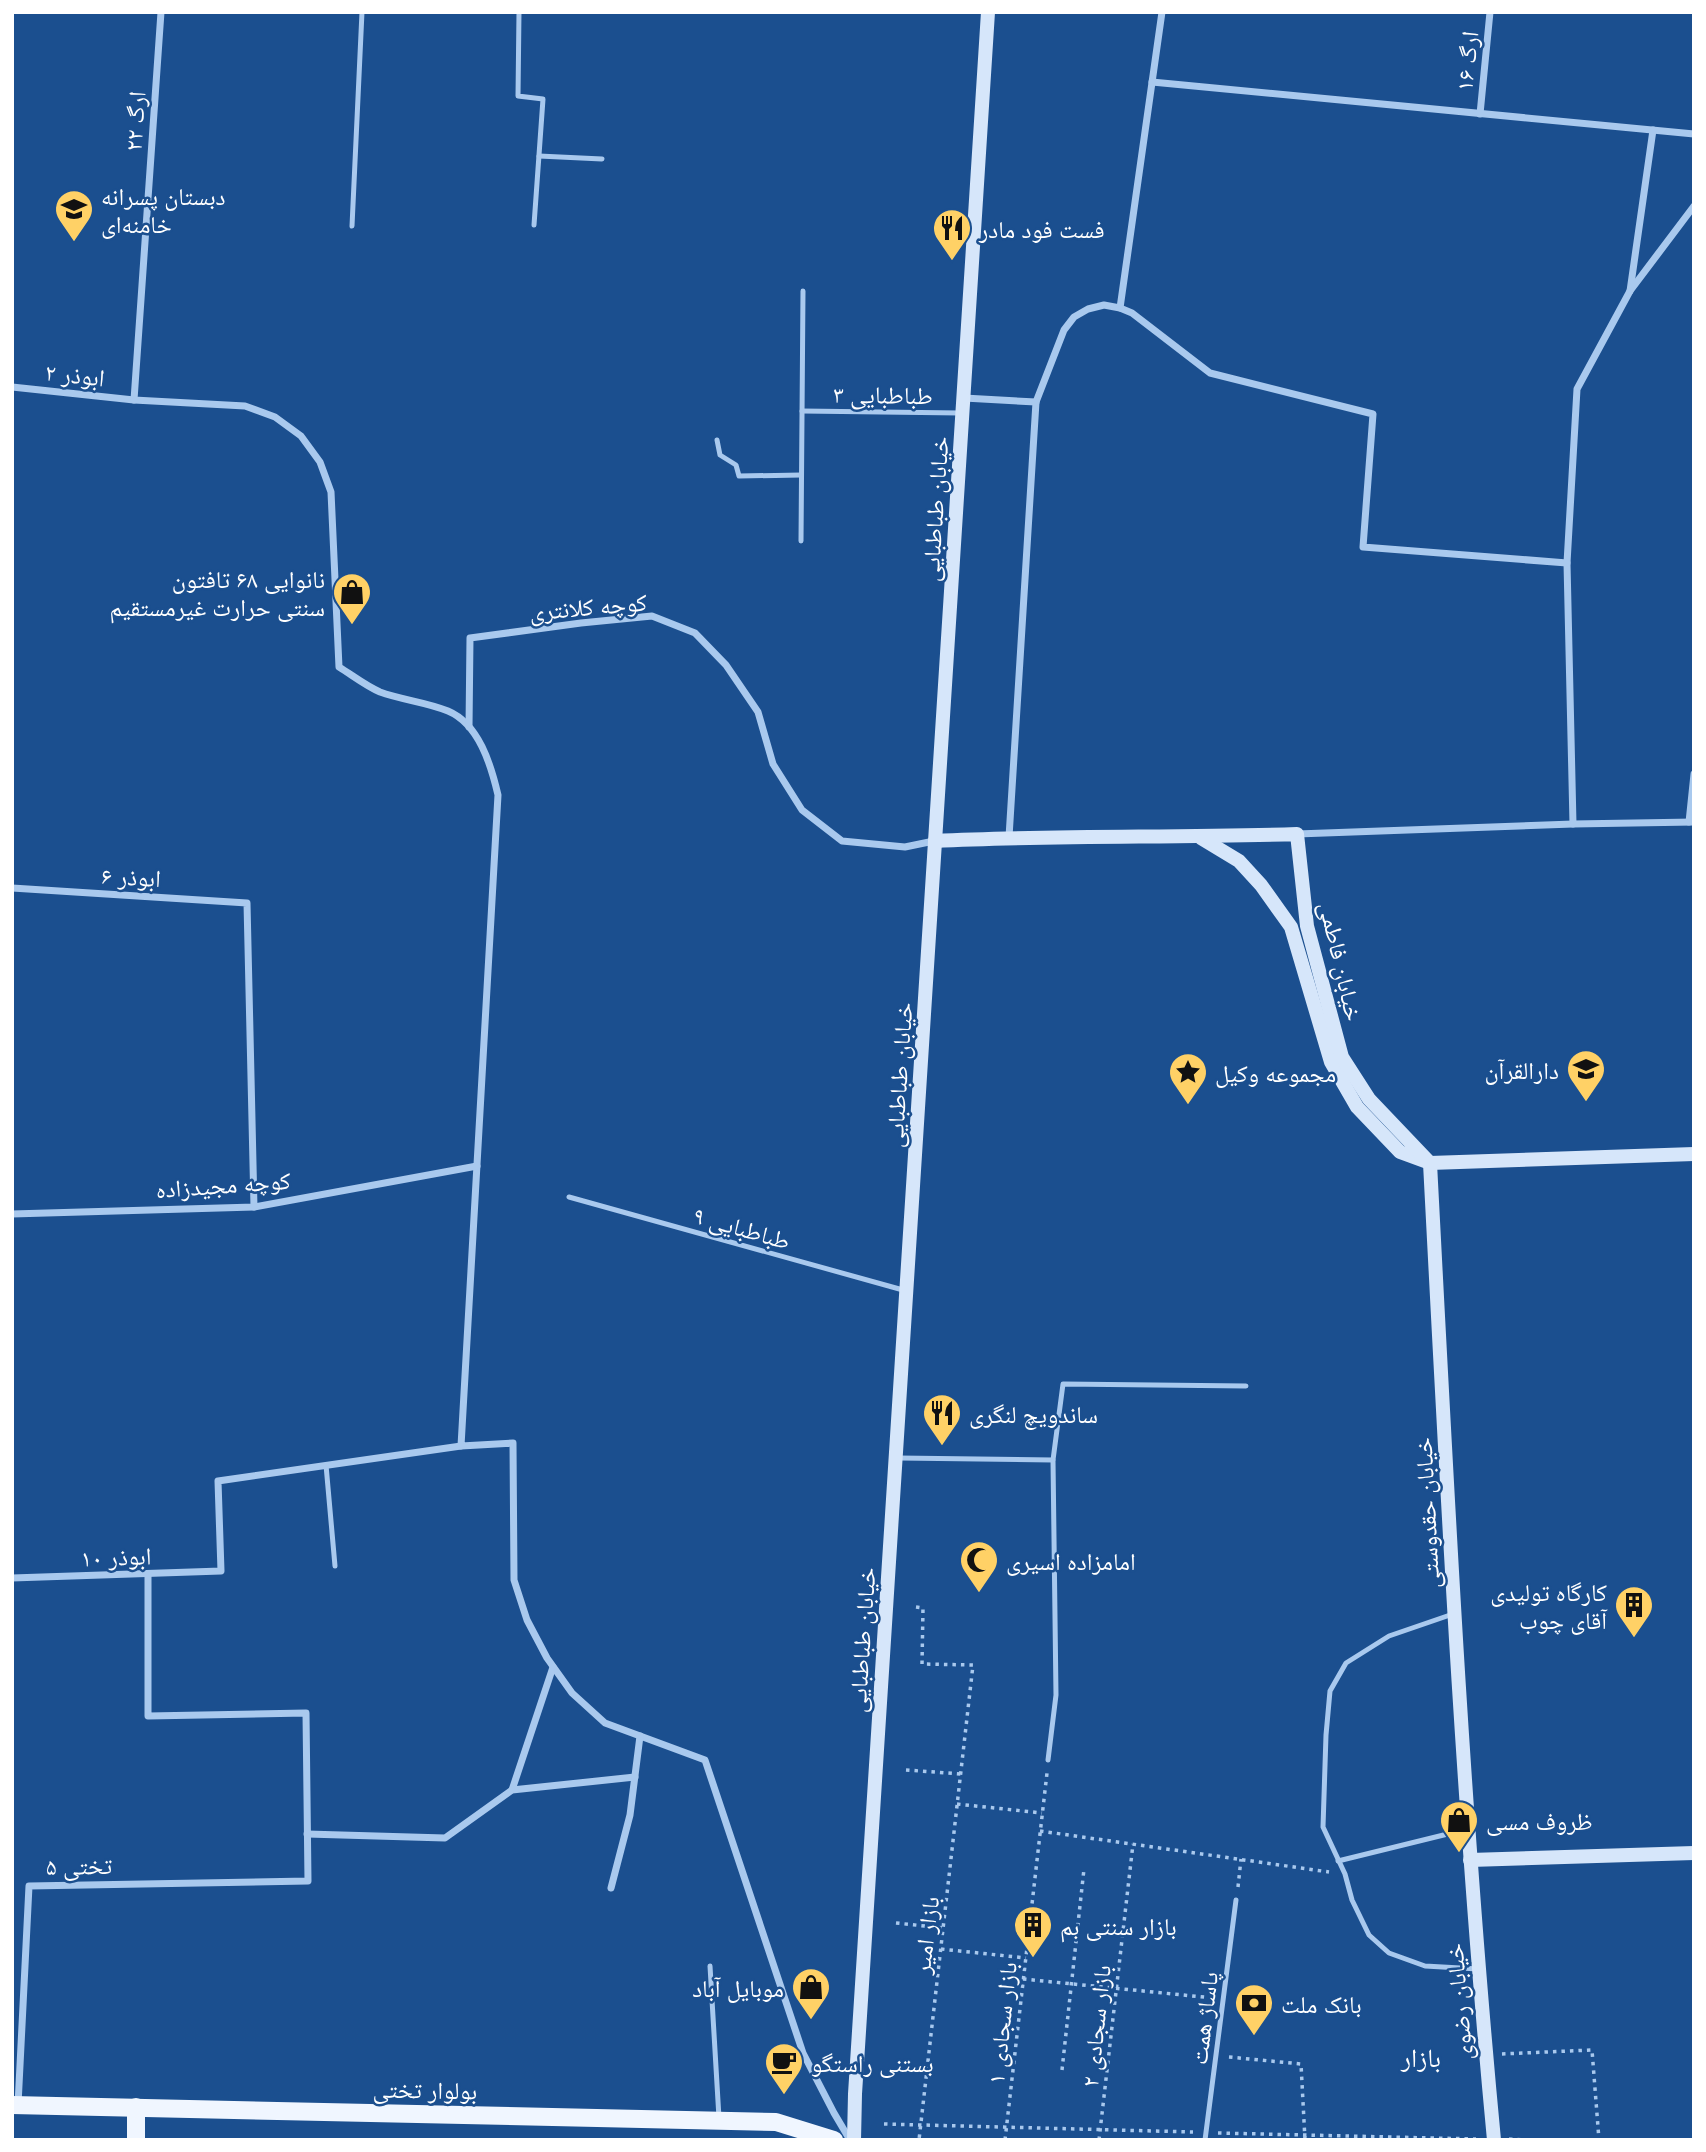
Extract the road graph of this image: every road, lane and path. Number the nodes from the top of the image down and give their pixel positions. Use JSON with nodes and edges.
{"nodes":[{"id":1,"x":161,"y":12,"type":"edge"},
{"id":2,"x":362,"y":12,"type":"edge"},
{"id":3,"x":519,"y":12,"type":"edge"},
{"id":4,"x":988,"y":12,"type":"edge"},
{"id":5,"x":1162,"y":12,"type":"edge"},
{"id":6,"x":1490,"y":12,"type":"edge"},
{"id":7,"x":1152,"y":82,"type":"junction"},
{"id":8,"x":1480,"y":114,"type":"junction"},
{"id":9,"x":1653,"y":130,"type":"junction"},
{"id":10,"x":1694,"y":134,"type":"edge"},
{"id":11,"x":539,"y":156,"type":"junction"},
{"id":12,"x":602,"y":159,"type":"dead end"},
{"id":13,"x":1694,"y":206,"type":"edge"},
{"id":14,"x":534,"y":225,"type":"dead end"},
{"id":15,"x":352,"y":226,"type":"dead end"},
{"id":16,"x":803,"y":291,"type":"dead end"},
{"id":17,"x":1630,"y":291,"type":"junction"},
{"id":18,"x":1120,"y":307,"type":"junction"},
{"id":19,"x":12,"y":387,"type":"edge"},
{"id":20,"x":134,"y":400,"type":"junction"},
{"id":21,"x":1037,"y":402,"type":"junction"},
{"id":22,"x":963,"y":406,"type":"junction"},
{"id":23,"x":802,"y":411,"type":"junction"},
{"id":24,"x":717,"y":440,"type":"dead end"},
{"id":25,"x":801,"y":475,"type":"junction"},
{"id":26,"x":801,"y":541,"type":"dead end"},
{"id":27,"x":1567,"y":563,"type":"junction"},
{"id":28,"x":469,"y":727,"type":"junction"},
{"id":29,"x":1694,"y":774,"type":"edge"},
{"id":30,"x":1691,"y":822,"type":"edge"},
{"id":31,"x":1573,"y":824,"type":"junction"},
{"id":32,"x":1297,"y":834,"type":"junction"},
{"id":33,"x":1009,"y":837,"type":"junction"},
{"id":34,"x":1200,"y":837,"type":"junction"},
{"id":35,"x":935,"y":841,"type":"junction"},
{"id":36,"x":12,"y":888,"type":"edge"},
{"id":37,"x":1694,"y":1154,"type":"edge"},
{"id":38,"x":1430,"y":1163,"type":"junction"},
{"id":39,"x":477,"y":1166,"type":"junction"},
{"id":40,"x":569,"y":1197,"type":"dead end"},
{"id":41,"x":254,"y":1207,"type":"junction"},
{"id":42,"x":12,"y":1214,"type":"edge"},
{"id":43,"x":906,"y":1291,"type":"junction"},
{"id":44,"x":1246,"y":1386,"type":"dead end"},
{"id":45,"x":461,"y":1446,"type":"junction"},
{"id":46,"x":896,"y":1458,"type":"junction"},
{"id":47,"x":1053,"y":1460,"type":"junction"},
{"id":48,"x":326,"y":1465,"type":"junction"},
{"id":49,"x":335,"y":1566,"type":"dead end"},
{"id":50,"x":148,"y":1574,"type":"junction"},
{"id":51,"x":12,"y":1578,"type":"edge"},
{"id":52,"x":916,"y":1607,"type":"dead end"},
{"id":53,"x":1454,"y":1614,"type":"junction"},
{"id":54,"x":553,"y":1667,"type":"junction"},
{"id":55,"x":640,"y":1736,"type":"junction"},
{"id":56,"x":1048,"y":1760,"type":"joint"},
{"id":57,"x":906,"y":1770,"type":"dead end"},
{"id":58,"x":961,"y":1774,"type":"junction"},
{"id":59,"x":635,"y":1777,"type":"junction"},
{"id":60,"x":512,"y":1790,"type":"junction"},
{"id":61,"x":957,"y":1804,"type":"junction"},
{"id":62,"x":1042,"y":1813,"type":"junction"},
{"id":63,"x":1468,"y":1829,"type":"junction"},
{"id":64,"x":1040,"y":1830,"type":"junction"},
{"id":65,"x":307,"y":1834,"type":"junction"},
{"id":66,"x":1133,"y":1844,"type":"junction"},
{"id":67,"x":1694,"y":1853,"type":"edge"},
{"id":68,"x":1241,"y":1859,"type":"junction"},
{"id":69,"x":1470,"y":1860,"type":"junction"},
{"id":70,"x":1338,"y":1861,"type":"junction"},
{"id":71,"x":1084,"y":1869,"type":"dead end"},
{"id":72,"x":1314,"y":1870,"type":"dead end"},
{"id":73,"x":611,"y":1888,"type":"dead end"},
{"id":74,"x":1236,"y":1900,"type":"joint"},
{"id":75,"x":896,"y":1923,"type":"dead end"},
{"id":76,"x":944,"y":1928,"type":"junction"},
{"id":77,"x":941,"y":1950,"type":"junction"},
{"id":78,"x":1026,"y":1958,"type":"junction"},
{"id":79,"x":710,"y":1966,"type":"dead end"},
{"id":80,"x":1478,"y":1969,"type":"junction"},
{"id":81,"x":1023,"y":1979,"type":"junction"},
{"id":82,"x":1072,"y":1984,"type":"junction"},
{"id":83,"x":1116,"y":1988,"type":"junction"},
{"id":84,"x":1223,"y":1999,"type":"junction"},
{"id":85,"x":1486,"y":2055,"type":"junction"},
{"id":86,"x":1216,"y":2056,"type":"junction"},
{"id":87,"x":1062,"y":2070,"type":"dead end"},
{"id":88,"x":15,"y":2105,"type":"edge"},
{"id":89,"x":136,"y":2107,"type":"junction"},
{"id":90,"x":719,"y":2121,"type":"junction"},
{"id":91,"x":136,"y":2140,"type":"edge"},
{"id":92,"x":834,"y":2140,"type":"edge"},
{"id":93,"x":852,"y":2140,"type":"edge"},
{"id":94,"x":919,"y":2140,"type":"edge"},
{"id":95,"x":1005,"y":2140,"type":"edge"},
{"id":96,"x":1100,"y":2140,"type":"edge"},
{"id":97,"x":1205,"y":2140,"type":"edge"},
{"id":98,"x":1305,"y":2140,"type":"edge"},
{"id":99,"x":1494,"y":2140,"type":"edge"},
{"id":100,"x":1599,"y":2140,"type":"edge"}],
"edges":[{"from":1,"to":20,"type":"street","name":"ارگ ۲۲"},
{"from":2,"to":15,"type":"lane"},
{"from":3,"to":11,"type":"lane"},
{"from":4,"to":22,"type":"street","name":"خیابان طباطبایی"},
{"from":5,"to":7,"type":"street"},
{"from":6,"to":8,"type":"street","name":"ارگ ۱۶"},
{"from":7,"to":8,"type":"street"},
{"from":7,"to":18,"type":"street"},
{"from":8,"to":9,"type":"street"},
{"from":9,"to":10,"type":"street"},
{"from":9,"to":17,"type":"street"},
{"from":11,"to":12,"type":"lane"},
{"from":11,"to":14,"type":"lane"},
{"from":13,"to":17,"type":"street"},
{"from":16,"to":23,"type":"lane"},
{"from":17,"to":27,"type":"street"},
{"from":18,"to":21,"type":"street"},
{"from":18,"to":27,"type":"street"},
{"from":19,"to":20,"type":"street","name":"ابوذر ۲"},
{"from":20,"to":28,"type":"street","name":"ابوذر ۲"},
{"from":21,"to":22,"type":"street"},
{"from":21,"to":33,"type":"street"},
{"from":22,"to":23,"type":"lane","name":"طباطبایی ۳"},
{"from":22,"to":35,"type":"street","name":"خیابان طباطبایی"},
{"from":23,"to":25,"type":"lane"},
{"from":24,"to":25,"type":"lane"},
{"from":25,"to":26,"type":"lane"},
{"from":27,"to":31,"type":"street"},
{"from":28,"to":35,"type":"street","name":"کوچه کلانتری"},
{"from":28,"to":39,"type":"street"},
{"from":29,"to":30,"type":"street"},
{"from":30,"to":31,"type":"street"},
{"from":31,"to":32,"type":"street"},
{"from":32,"to":34,"type":"street"},
{"from":32,"to":38,"type":"street","name":"خیابان فاطمی"},
{"from":33,"to":34,"type":"street"},
{"from":33,"to":35,"type":"street"},
{"from":34,"to":38,"type":"street","name":"خیابان فاطمی"},
{"from":35,"to":43,"type":"street","name":"خیابان طباطبایی"},
{"from":36,"to":41,"type":"street","name":"ابوذر ۶"},
{"from":37,"to":38,"type":"street","name":"خیابان فاطمی"},
{"from":38,"to":53,"type":"street","name":"خیابان حقدوستی"},
{"from":39,"to":41,"type":"street","name":"کوچه مجیدزاده"},
{"from":39,"to":45,"type":"street"},
{"from":40,"to":43,"type":"lane","name":"طباطبایی ۹"},
{"from":41,"to":42,"type":"street","name":"کوچه مجیدزاده"},
{"from":43,"to":46,"type":"street","name":"خیابان طباطبایی"},
{"from":44,"to":47,"type":"lane"},
{"from":45,"to":48,"type":"street"},
{"from":45,"to":54,"type":"street"},
{"from":46,"to":47,"type":"lane"},
{"from":46,"to":93,"type":"street","name":"خیابان طباطبایی"},
{"from":47,"to":56,"type":"lane"},
{"from":48,"to":49,"type":"lane"},
{"from":48,"to":50,"type":"street","name":"ابوذر ۱۰"},
{"from":50,"to":51,"type":"street","name":"ابوذر ۱۰"},
{"from":50,"to":65,"type":"street"},
{"from":52,"to":58,"type":"path","name":"بازار امیر"},
{"from":53,"to":63,"type":"street","name":"خیابان حقدوستی"},
{"from":53,"to":70,"type":"lane"},
{"from":54,"to":55,"type":"street"},
{"from":54,"to":60,"type":"street"},
{"from":55,"to":59,"type":"street"},
{"from":55,"to":93,"type":"street"},
{"from":56,"to":62,"type":"path","name":"بازار سجادی ۱"},
{"from":57,"to":58,"type":"path"},
{"from":58,"to":61,"type":"path","name":"بازار امیر"},
{"from":59,"to":60,"type":"street"},
{"from":59,"to":73,"type":"street"},
{"from":60,"to":65,"type":"street"},
{"from":61,"to":62,"type":"path"},
{"from":61,"to":76,"type":"path","name":"بازار امیر"},
{"from":62,"to":64,"type":"path","name":"بازار سجادی ۱"},
{"from":63,"to":69,"type":"street","name":"خیابان حقدوستی"},
{"from":63,"to":70,"type":"lane"},
{"from":64,"to":66,"type":"path"},
{"from":64,"to":78,"type":"path","name":"بازار سجادی ۱"},
{"from":65,"to":88,"type":"street","name":"تختی ۵"},
{"from":66,"to":68,"type":"path"},
{"from":66,"to":83,"type":"path","name":"بازار سجادی ۲"},
{"from":67,"to":69,"type":"street"},
{"from":68,"to":72,"type":"path"},
{"from":68,"to":74,"type":"path"},
{"from":69,"to":80,"type":"street","name":"خیابان رضوی"},
{"from":70,"to":80,"type":"lane"},
{"from":71,"to":82,"type":"path"},
{"from":74,"to":84,"type":"lane","name":"پاساژ همت"},
{"from":75,"to":76,"type":"path"},
{"from":76,"to":77,"type":"path","name":"بازار امیر"},
{"from":77,"to":78,"type":"path"},
{"from":77,"to":94,"type":"path","name":"بازار امیر"},
{"from":78,"to":81,"type":"path","name":"بازار سجادی ۱"},
{"from":79,"to":90,"type":"lane"},
{"from":80,"to":85,"type":"street","name":"خیابان رضوی"},
{"from":81,"to":82,"type":"path"},
{"from":81,"to":95,"type":"path","name":"بازار سجادی ۱"},
{"from":82,"to":83,"type":"path"},
{"from":82,"to":87,"type":"path"},
{"from":83,"to":84,"type":"path"},
{"from":83,"to":96,"type":"path","name":"بازار سجادی ۲"},
{"from":84,"to":86,"type":"lane","name":"پاساژ همت"},
{"from":85,"to":99,"type":"street","name":"خیابان رضوی"},
{"from":85,"to":100,"type":"path"},
{"from":86,"to":97,"type":"lane","name":"پاساژ همت"},
{"from":86,"to":98,"type":"path"},
{"from":88,"to":89,"type":"main road","name":"بولوار تختی"},
{"from":89,"to":90,"type":"main road","name":"بولوار تختی"},
{"from":89,"to":91,"type":"main road"},
{"from":90,"to":92,"type":"main road","name":"بولوار تختی"}]}
